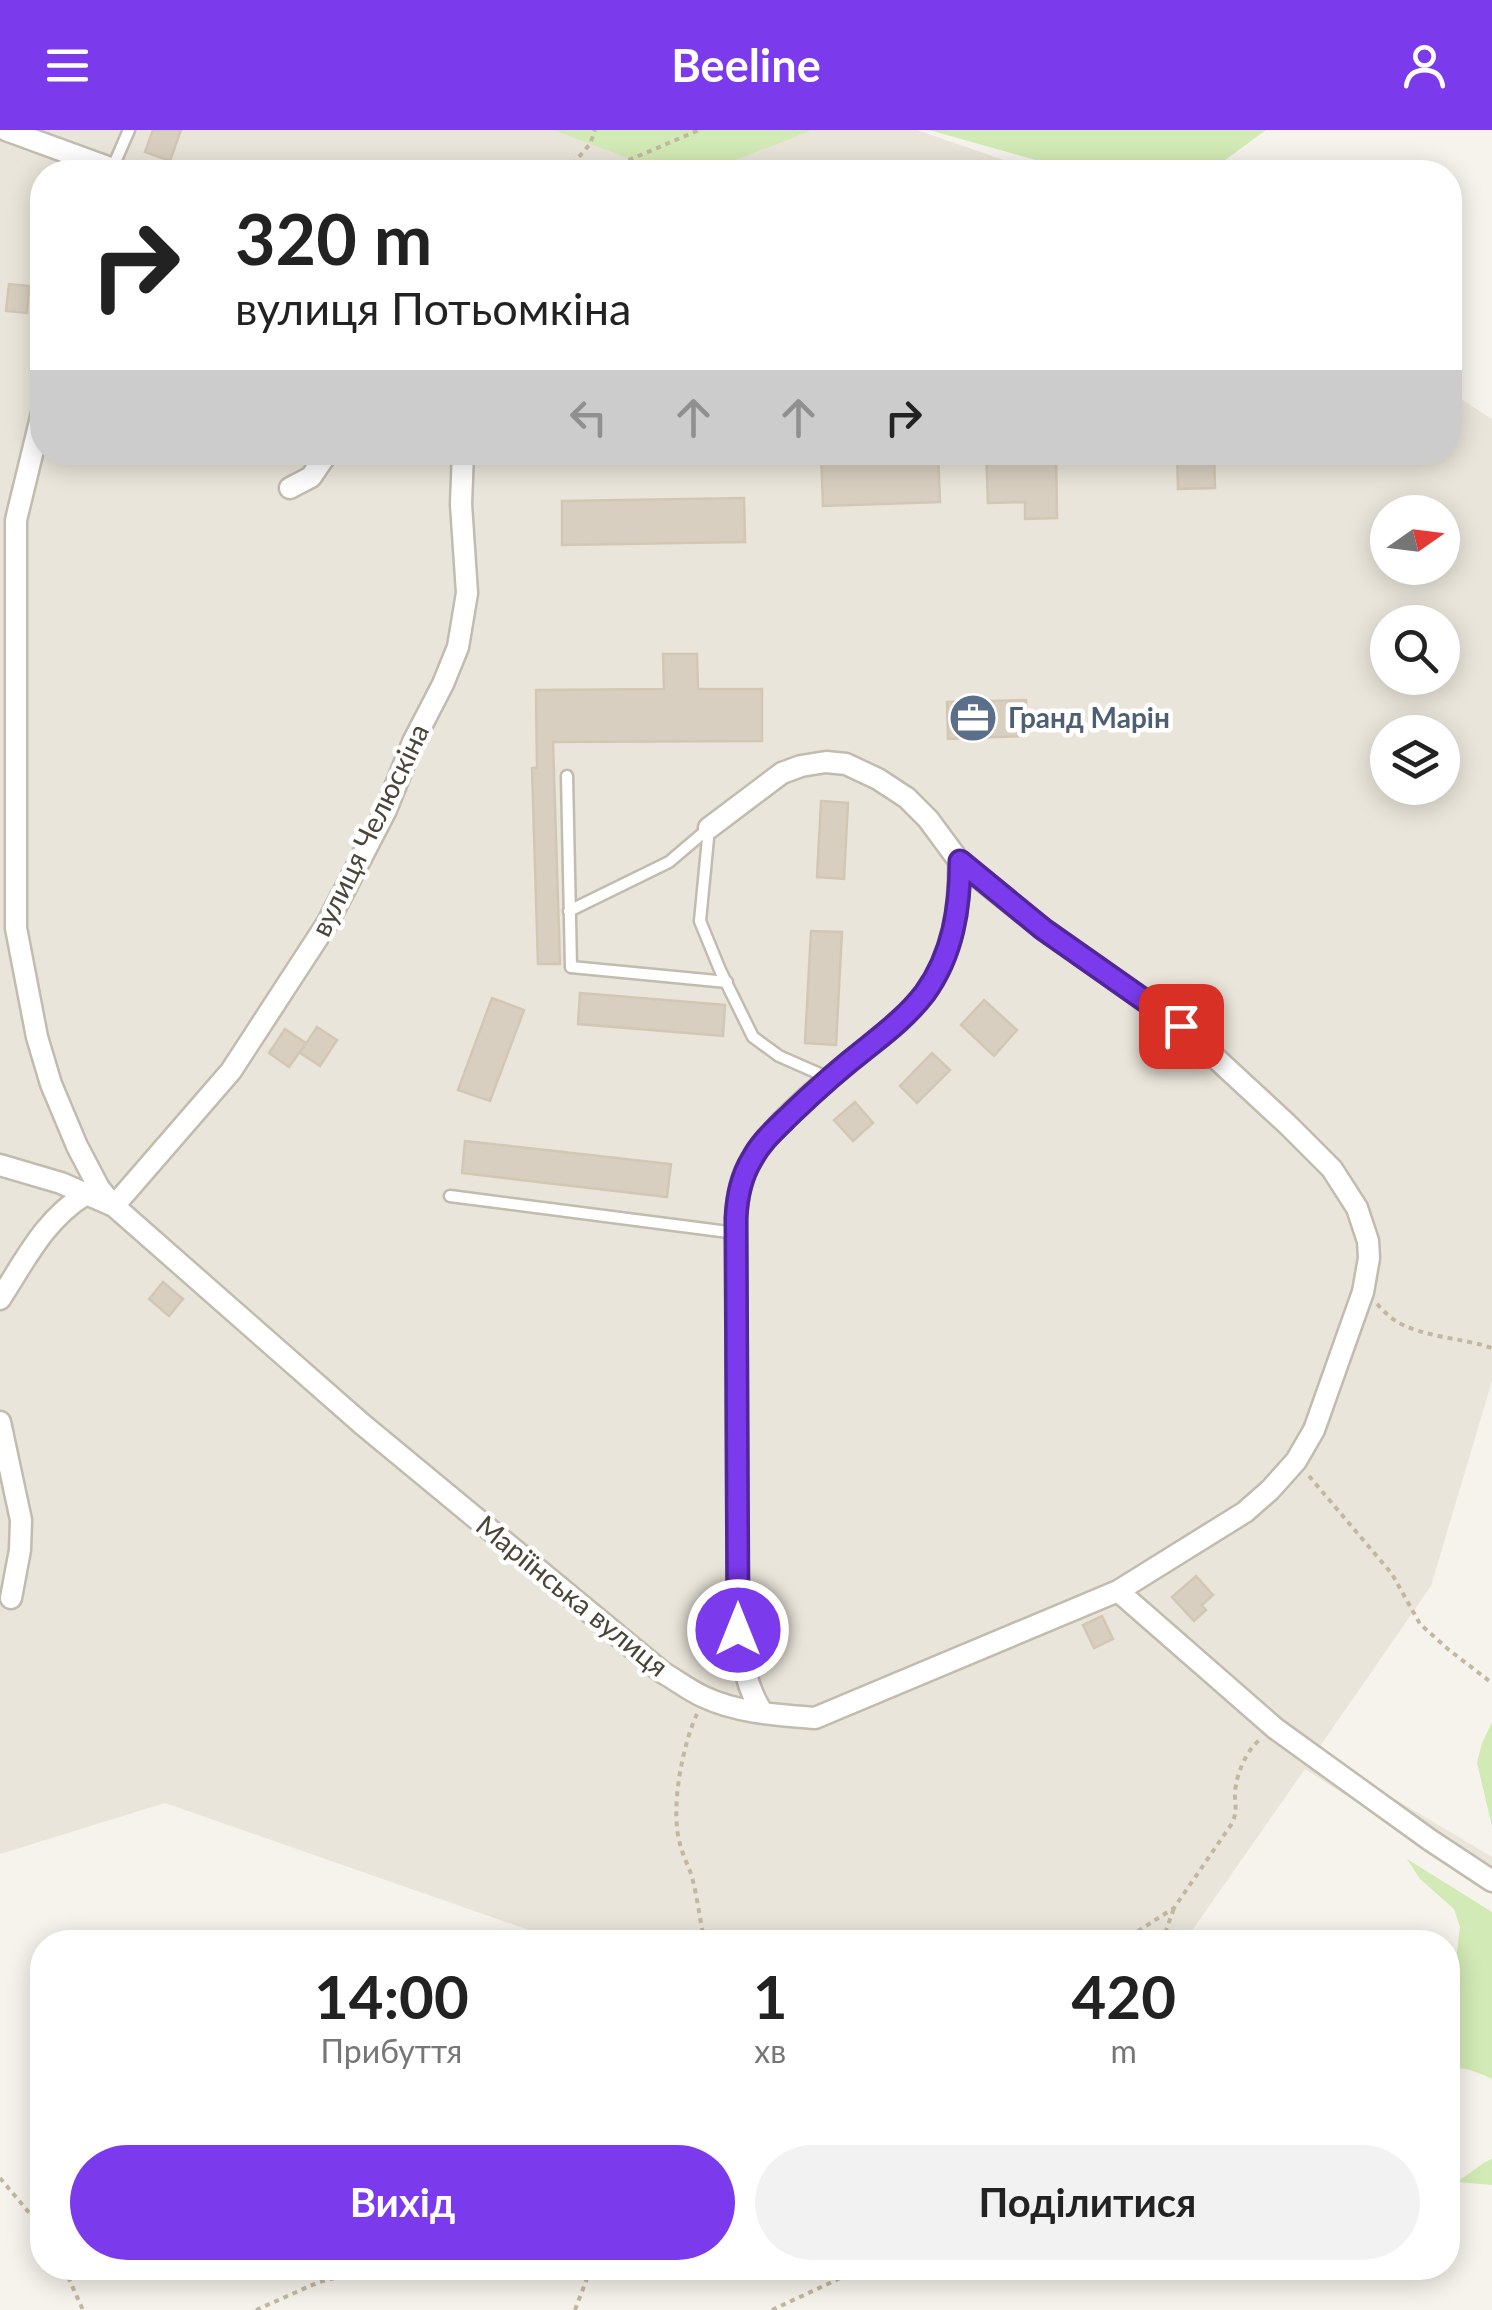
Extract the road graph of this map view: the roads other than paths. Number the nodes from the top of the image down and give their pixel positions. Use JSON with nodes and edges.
{"nodes":[{"id":1,"x":6,"y":130,"type":"edge"},
{"id":2,"x":129,"y":130,"type":"edge"},
{"id":3,"x":83,"y":160,"type":"edge"},
{"id":4,"x":118,"y":160,"type":"edge"},
{"id":5,"x":30,"y":462,"type":"edge"},
{"id":6,"x":319,"y":465,"type":"edge"},
{"id":7,"x":462,"y":465,"type":"edge"},
{"id":8,"x":290,"y":488,"type":"dead end"},
{"id":9,"x":567,"y":776,"type":"dead end"},
{"id":10,"x":709,"y":828,"type":"junction"},
{"id":11,"x":960,"y":861,"type":"junction"},
{"id":12,"x":570,"y":911,"type":"junction"},
{"id":13,"x":8,"y":924,"type":"edge"},
{"id":14,"x":726,"y":982,"type":"junction"},
{"id":15,"x":828,"y":1078,"type":"junction"},
{"id":16,"x":0,"y":1165,"type":"edge"},
{"id":17,"x":86,"y":1194,"type":"junction"},
{"id":18,"x":450,"y":1196,"type":"dead end"},
{"id":19,"x":114,"y":1206,"type":"junction"},
{"id":20,"x":736,"y":1233,"type":"junction"},
{"id":21,"x":0,"y":1299,"type":"edge"},
{"id":22,"x":0,"y":1422,"type":"edge"},
{"id":23,"x":1118,"y":1591,"type":"junction"},
{"id":24,"x":11,"y":1598,"type":"dead end"},
{"id":25,"x":763,"y":1713,"type":"junction"},
{"id":26,"x":1492,"y":1882,"type":"edge"}],
"edges":[{"from":1,"to":3,"type":"street"},
{"from":2,"to":4,"type":"lane"},
{"from":5,"to":13,"type":"street"},
{"from":6,"to":8,"type":"street"},
{"from":7,"to":19,"type":"street","name":"вулиця Челюскіна"},
{"from":9,"to":12,"type":"lane"},
{"from":10,"to":11,"type":"street"},
{"from":10,"to":12,"type":"lane"},
{"from":10,"to":14,"type":"lane"},
{"from":11,"to":15,"type":"street"},
{"from":11,"to":23,"type":"street","name":"Маріїнська вулиця"},
{"from":12,"to":14,"type":"lane"},
{"from":13,"to":19,"type":"street"},
{"from":14,"to":15,"type":"lane"},
{"from":15,"to":20,"type":"street"},
{"from":16,"to":17,"type":"street","name":"Маріїнська вулиця"},
{"from":17,"to":19,"type":"street","name":"Маріїнська вулиця"},
{"from":17,"to":21,"type":"street"},
{"from":18,"to":20,"type":"lane"},
{"from":19,"to":25,"type":"street","name":"Маріїнська вулиця"},
{"from":20,"to":25,"type":"street"},
{"from":22,"to":24,"type":"street"},
{"from":23,"to":25,"type":"street","name":"Маріїнська вулиця"},
{"from":23,"to":26,"type":"street"}]}
